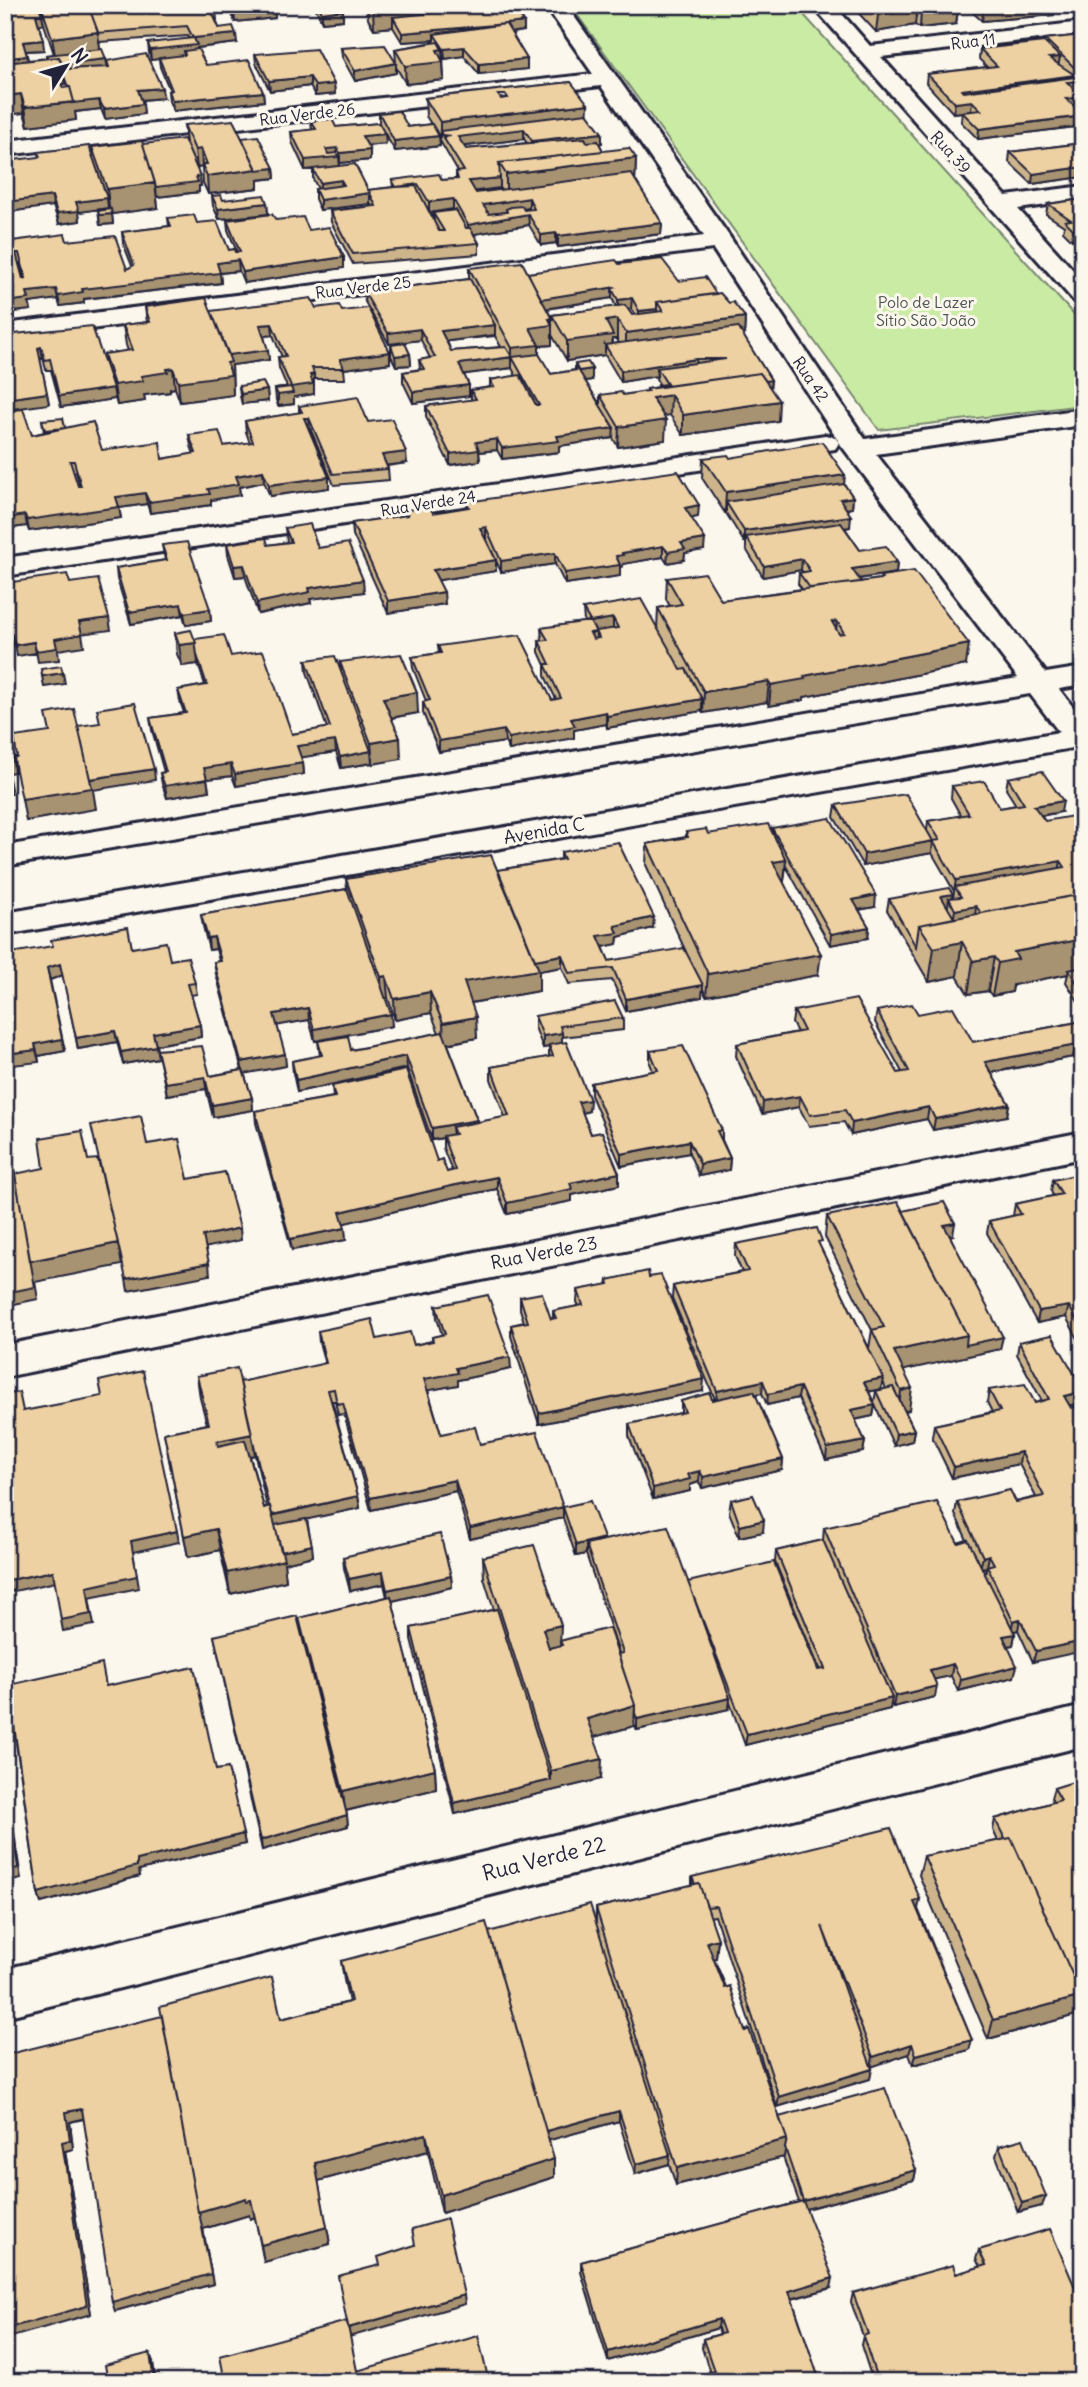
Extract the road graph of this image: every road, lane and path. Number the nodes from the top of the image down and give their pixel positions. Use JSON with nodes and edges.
{"nodes":[{"id":1,"x":555,"y":5,"type":"edge"},
{"id":2,"x":822,"y":5,"type":"edge"},
{"id":3,"x":1083,"y":28,"type":"edge"},
{"id":4,"x":863,"y":53,"type":"junction"},
{"id":5,"x":608,"y":79,"type":"junction"},
{"id":6,"x":5,"y":148,"type":"edge"},
{"id":7,"x":1083,"y":193,"type":"edge"},
{"id":8,"x":998,"y":204,"type":"junction"},
{"id":9,"x":720,"y":241,"type":"junction"},
{"id":10,"x":1083,"y":296,"type":"edge"},
{"id":11,"x":5,"y":332,"type":"edge"},
{"id":12,"x":1083,"y":417,"type":"edge"},
{"id":13,"x":854,"y":443,"type":"junction"},
{"id":14,"x":5,"y":568,"type":"edge"},
{"id":15,"x":1083,"y":676,"type":"edge"},
{"id":16,"x":1041,"y":683,"type":"junction"},
{"id":17,"x":1082,"y":739,"type":"edge"},
{"id":18,"x":5,"y":856,"type":"edge"},
{"id":19,"x":5,"y":924,"type":"edge"},
{"id":20,"x":1083,"y":1145,"type":"edge"},
{"id":21,"x":5,"y":1361,"type":"edge"},
{"id":22,"x":1083,"y":1726,"type":"edge"},
{"id":23,"x":5,"y":1993,"type":"edge"}],
"edges":[{"from":1,"to":5,"type":"street","name":"Rua 42"},
{"from":2,"to":4,"type":"street","name":"Rua 39"},
{"from":3,"to":4,"type":"street","name":"Rua 11"},
{"from":4,"to":8,"type":"street","name":"Rua 39"},
{"from":5,"to":6,"type":"street","name":"Rua Verde 26"},
{"from":5,"to":9,"type":"street","name":"Rua 42"},
{"from":7,"to":8,"type":"street"},
{"from":8,"to":10,"type":"street","name":"Rua 39"},
{"from":9,"to":11,"type":"street","name":"Rua Verde 25"},
{"from":9,"to":13,"type":"street","name":"Rua 42"},
{"from":12,"to":13,"type":"street","name":"Rua Verde 24"},
{"from":13,"to":14,"type":"street","name":"Rua Verde 24"},
{"from":13,"to":16,"type":"street","name":"Rua 42"},
{"from":15,"to":16,"type":"street"},
{"from":16,"to":17,"type":"street","name":"Rua 42"},
{"from":16,"to":18,"type":"street"},
{"from":17,"to":19,"type":"street","name":"Avenida C"},
{"from":20,"to":21,"type":"street","name":"Rua Verde 23"},
{"from":22,"to":23,"type":"street","name":"Rua Verde 22"}]}
